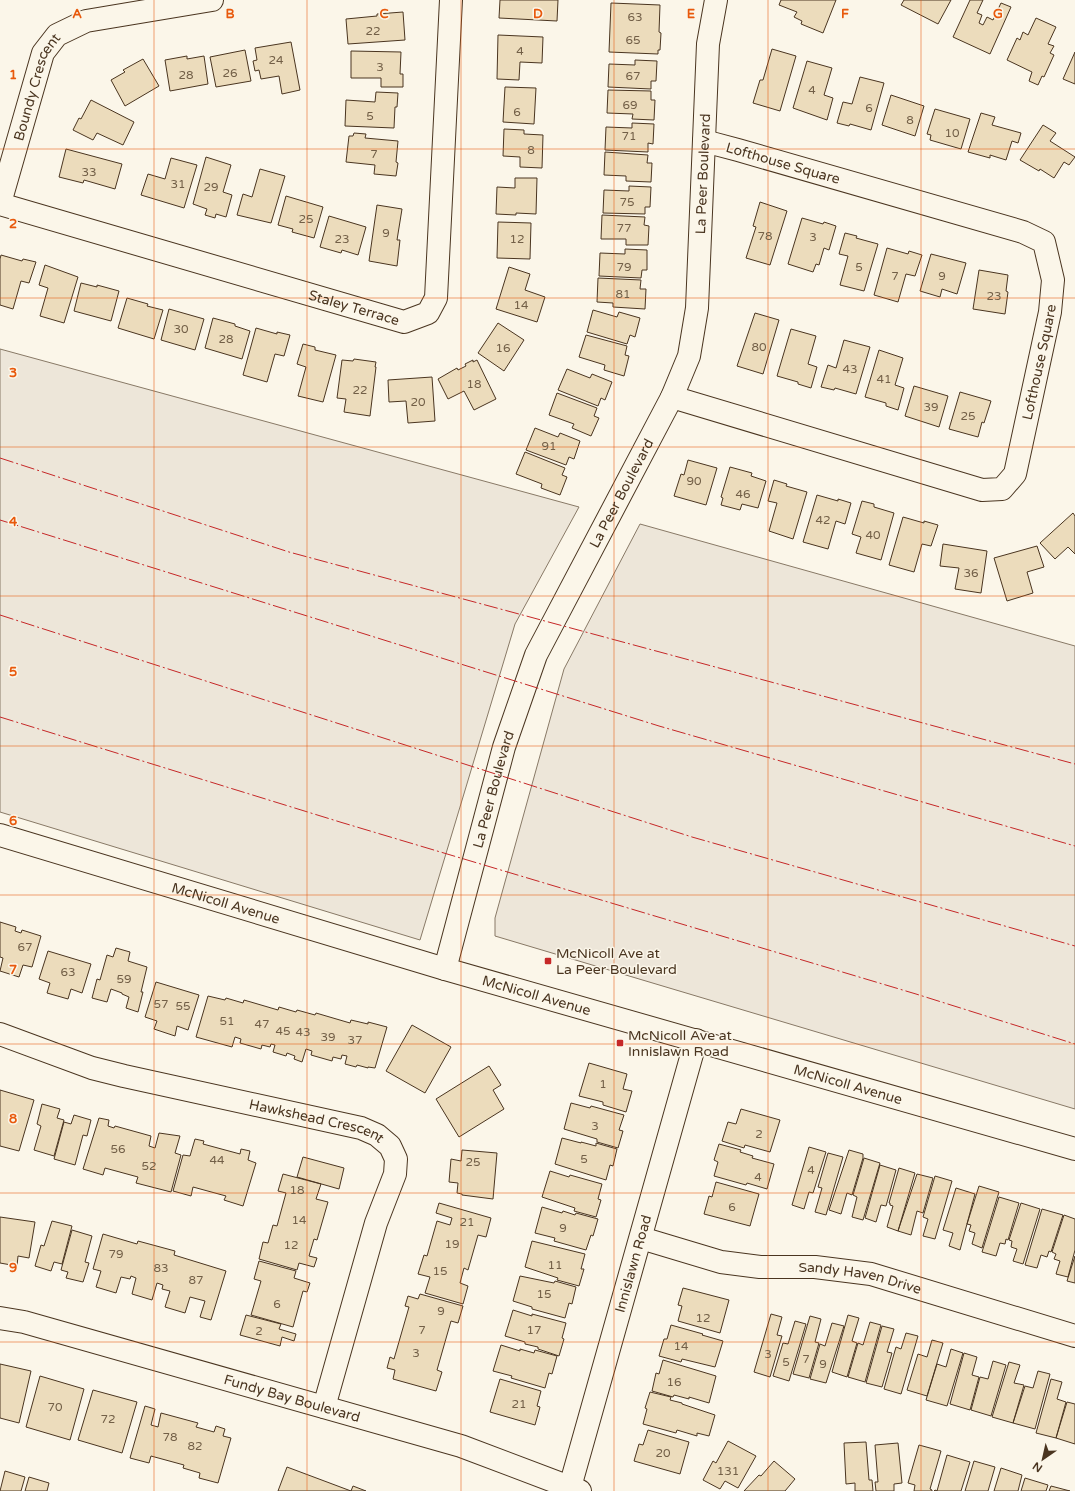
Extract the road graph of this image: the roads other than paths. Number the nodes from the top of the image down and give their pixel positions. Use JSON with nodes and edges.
{"nodes":[{"id":1,"x":212,"y":0,"type":"edge"},
{"id":2,"x":451,"y":0,"type":"edge"},
{"id":3,"x":716,"y":0,"type":"edge"},
{"id":4,"x":704,"y":141,"type":"junction"},
{"id":5,"x":0,"y":203,"type":"edge"},
{"id":6,"x":672,"y":397,"type":"junction"},
{"id":7,"x":0,"y":835,"type":"edge"},
{"id":8,"x":445,"y":969,"type":"junction"},
{"id":9,"x":0,"y":1034,"type":"edge"},
{"id":10,"x":696,"y":1040,"type":"junction"},
{"id":11,"x":1075,"y":1149,"type":"edge"},
{"id":12,"x":641,"y":1238,"type":"junction"},
{"id":13,"x":0,"y":1318,"type":"edge"},
{"id":14,"x":1075,"y":1336,"type":"edge"},
{"id":15,"x":324,"y":1407,"type":"junction"},
{"id":16,"x":575,"y":1489,"type":"edge"}],
"edges":[{"from":1,"to":5,"type":"street","name":"Boundy Crescent"},
{"from":2,"to":5,"type":"street","name":"Staley Terrace"},
{"from":3,"to":4,"type":"street","name":"La Peer Boulevard"},
{"from":4,"to":6,"type":"street","name":"La Peer Boulevard"},
{"from":4,"to":6,"type":"street","name":"Lofthouse Square"},
{"from":6,"to":8,"type":"street","name":"La Peer Boulevard"},
{"from":7,"to":8,"type":"street","name":"McNicoll Avenue"},
{"from":8,"to":10,"type":"street","name":"McNicoll Avenue"},
{"from":9,"to":15,"type":"street","name":"Hawkshead Crescent"},
{"from":10,"to":11,"type":"street","name":"McNicoll Avenue"},
{"from":10,"to":12,"type":"street","name":"Innislawn Road"},
{"from":12,"to":14,"type":"street","name":"Sandy Haven Drive"},
{"from":12,"to":16,"type":"street","name":"Innislawn Road"},
{"from":13,"to":15,"type":"street","name":"Fundy Bay Boulevard"},
{"from":15,"to":16,"type":"street","name":"Fundy Bay Boulevard"}]}
